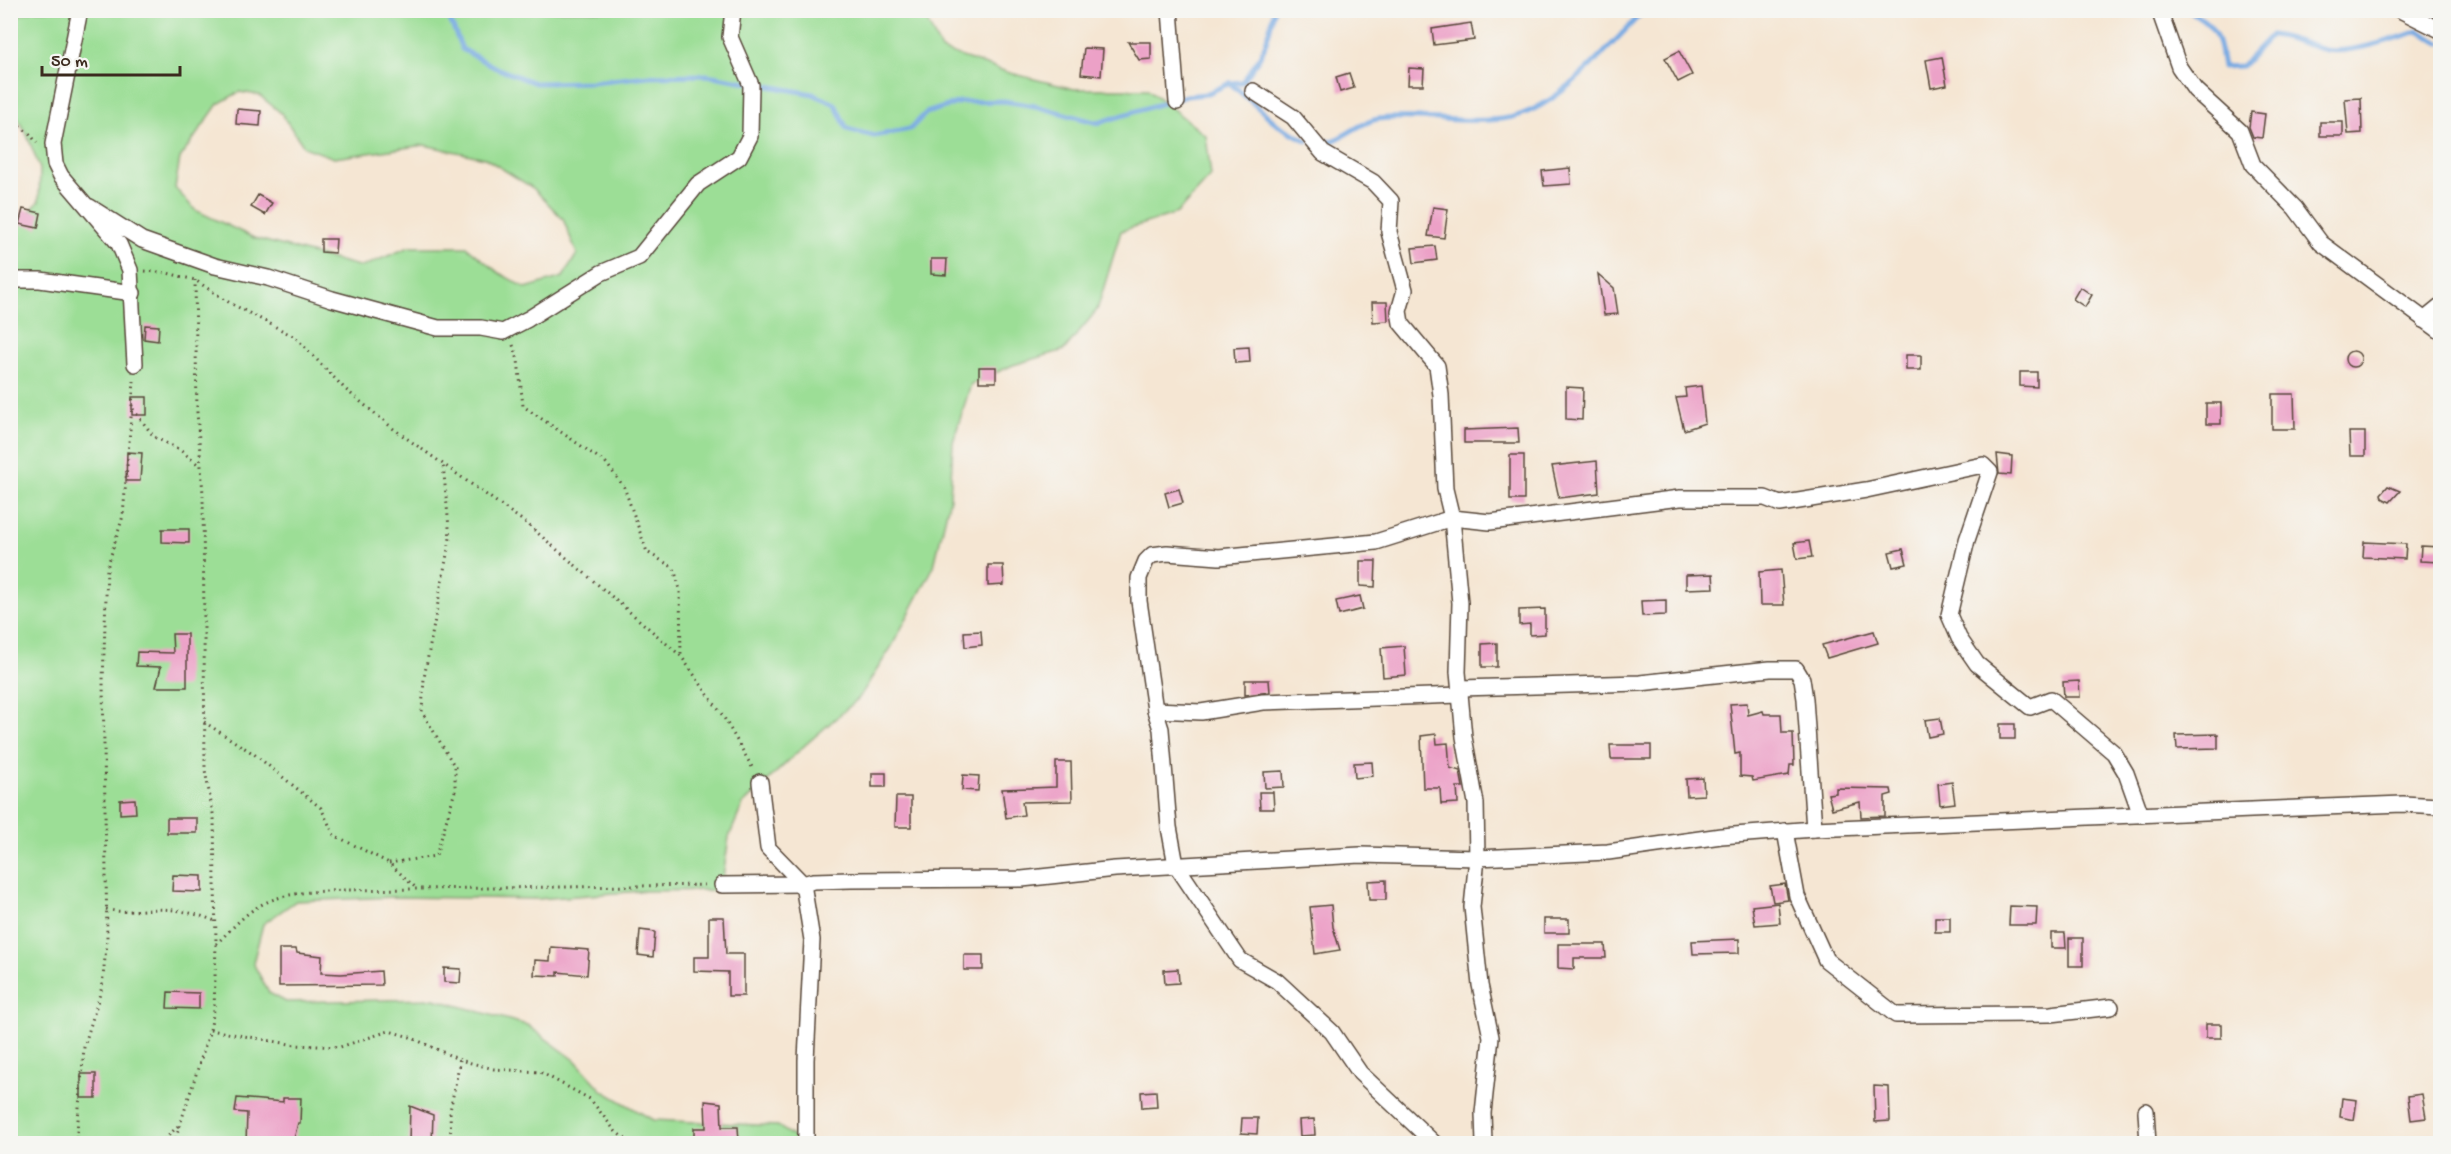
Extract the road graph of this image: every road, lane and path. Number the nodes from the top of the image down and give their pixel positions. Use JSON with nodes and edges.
{"nodes":[{"id":1,"x":80,"y":10,"type":"edge"},
{"id":2,"x":733,"y":10,"type":"edge"},
{"id":3,"x":1170,"y":10,"type":"edge"},
{"id":4,"x":2159,"y":10,"type":"edge"},
{"id":5,"x":2400,"y":10,"type":"edge"},
{"id":6,"x":2440,"y":30,"type":"edge"},
{"id":7,"x":1253,"y":91,"type":"dead end"},
{"id":8,"x":1177,"y":102,"type":"dead end"},
{"id":9,"x":90,"y":207,"type":"junction"},
{"id":10,"x":130,"y":270,"type":"junction"},
{"id":11,"x":10,"y":280,"type":"edge"},
{"id":12,"x":195,"y":280,"type":"junction"},
{"id":13,"x":133,"y":293,"type":"junction"},
{"id":14,"x":2440,"y":307,"type":"edge"},
{"id":15,"x":2424,"y":320,"type":"junction"},
{"id":16,"x":2440,"y":331,"type":"edge"},
{"id":17,"x":503,"y":332,"type":"junction"},
{"id":18,"x":135,"y":364,"type":"joint"},
{"id":19,"x":132,"y":408,"type":"junction"},
{"id":20,"x":443,"y":464,"type":"junction"},
{"id":21,"x":201,"y":467,"type":"junction"},
{"id":22,"x":1452,"y":518,"type":"junction"},
{"id":23,"x":681,"y":656,"type":"junction"},
{"id":24,"x":1460,"y":692,"type":"junction"},
{"id":25,"x":1155,"y":710,"type":"junction"},
{"id":26,"x":204,"y":722,"type":"junction"},
{"id":27,"x":760,"y":782,"type":"joint"},
{"id":28,"x":2440,"y":806,"type":"edge"},
{"id":29,"x":2141,"y":815,"type":"junction"},
{"id":30,"x":1814,"y":829,"type":"junction"},
{"id":31,"x":1785,"y":831,"type":"junction"},
{"id":32,"x":1477,"y":858,"type":"junction"},
{"id":33,"x":389,"y":862,"type":"junction"},
{"id":34,"x":1176,"y":865,"type":"junction"},
{"id":35,"x":803,"y":884,"type":"junction"},
{"id":36,"x":722,"y":885,"type":"joint"},
{"id":37,"x":417,"y":889,"type":"junction"},
{"id":38,"x":106,"y":909,"type":"junction"},
{"id":39,"x":215,"y":921,"type":"junction"},
{"id":40,"x":216,"y":944,"type":"junction"},
{"id":41,"x":2111,"y":1007,"type":"dead end"},
{"id":42,"x":210,"y":1030,"type":"junction"},
{"id":43,"x":459,"y":1060,"type":"junction"},
{"id":44,"x":2146,"y":1111,"type":"dead end"},
{"id":45,"x":180,"y":1124,"type":"junction"},
{"id":46,"x":76,"y":1143,"type":"edge"},
{"id":47,"x":160,"y":1143,"type":"edge"},
{"id":48,"x":174,"y":1143,"type":"edge"},
{"id":49,"x":451,"y":1143,"type":"edge"},
{"id":50,"x":632,"y":1143,"type":"edge"},
{"id":51,"x":806,"y":1143,"type":"edge"},
{"id":52,"x":1435,"y":1143,"type":"edge"},
{"id":53,"x":1484,"y":1143,"type":"edge"},
{"id":54,"x":2148,"y":1143,"type":"edge"}],
"edges":[{"from":1,"to":9,"type":"street"},
{"from":2,"to":17,"type":"street"},
{"from":3,"to":8,"type":"street"},
{"from":4,"to":15,"type":"street"},
{"from":5,"to":6,"type":"street"},
{"from":7,"to":22,"type":"street"},
{"from":9,"to":10,"type":"street"},
{"from":9,"to":17,"type":"street"},
{"from":10,"to":12,"type":"path"},
{"from":10,"to":13,"type":"street"},
{"from":11,"to":13,"type":"street"},
{"from":12,"to":20,"type":"path"},
{"from":12,"to":21,"type":"path"},
{"from":13,"to":18,"type":"street"},
{"from":14,"to":15,"type":"street"},
{"from":15,"to":16,"type":"street"},
{"from":17,"to":23,"type":"path"},
{"from":18,"to":19,"type":"path"},
{"from":19,"to":21,"type":"path"},
{"from":19,"to":38,"type":"path"},
{"from":20,"to":23,"type":"path"},
{"from":20,"to":33,"type":"path"},
{"from":21,"to":26,"type":"path"},
{"from":22,"to":24,"type":"street"},
{"from":22,"to":25,"type":"street"},
{"from":22,"to":29,"type":"street"},
{"from":23,"to":27,"type":"path"},
{"from":24,"to":25,"type":"street"},
{"from":24,"to":30,"type":"street"},
{"from":24,"to":32,"type":"street"},
{"from":25,"to":34,"type":"street"},
{"from":26,"to":33,"type":"path"},
{"from":26,"to":39,"type":"path"},
{"from":27,"to":35,"type":"street"},
{"from":28,"to":29,"type":"street"},
{"from":29,"to":30,"type":"street"},
{"from":30,"to":31,"type":"street"},
{"from":31,"to":32,"type":"street"},
{"from":31,"to":41,"type":"street"},
{"from":32,"to":34,"type":"street"},
{"from":32,"to":53,"type":"street"},
{"from":33,"to":37,"type":"path"},
{"from":34,"to":35,"type":"street"},
{"from":34,"to":52,"type":"street"},
{"from":35,"to":36,"type":"street"},
{"from":35,"to":51,"type":"street"},
{"from":36,"to":37,"type":"path"},
{"from":37,"to":40,"type":"path"},
{"from":38,"to":39,"type":"path"},
{"from":38,"to":46,"type":"path"},
{"from":39,"to":40,"type":"path"},
{"from":40,"to":42,"type":"path"},
{"from":42,"to":43,"type":"path"},
{"from":42,"to":45,"type":"path"},
{"from":43,"to":49,"type":"path"},
{"from":43,"to":50,"type":"path"},
{"from":44,"to":54,"type":"street"},
{"from":45,"to":47,"type":"path"},
{"from":45,"to":48,"type":"path"}]}
